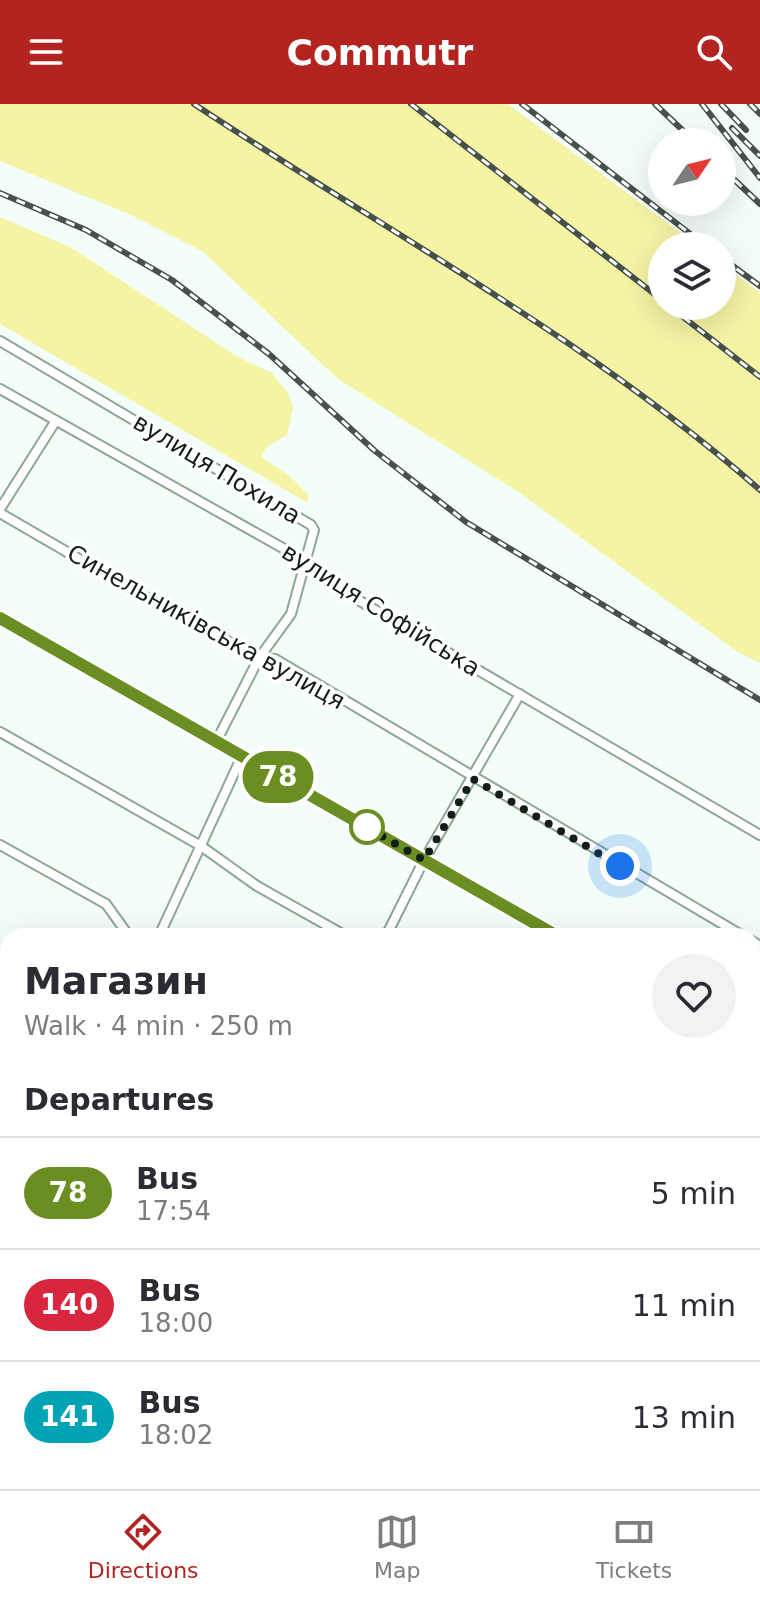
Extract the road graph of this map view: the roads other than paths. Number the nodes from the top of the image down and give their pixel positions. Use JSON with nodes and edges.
{"nodes":[{"id":1,"x":0,"y":341,"type":"edge"},
{"id":2,"x":0,"y":389,"type":"edge"},
{"id":3,"x":55,"y":422,"type":"junction"},
{"id":4,"x":0,"y":511,"type":"edge"},
{"id":5,"x":307,"y":565,"type":"junction"},
{"id":6,"x":0,"y":618,"type":"edge"},
{"id":7,"x":259,"y":658,"type":"junction"},
{"id":8,"x":520,"y":694,"type":"junction"},
{"id":9,"x":0,"y":732,"type":"edge"},
{"id":10,"x":217,"y":740,"type":"junction"},
{"id":11,"x":242,"y":756,"type":"junction"},
{"id":12,"x":473,"y":779,"type":"junction"},
{"id":13,"x":760,"y":835,"type":"edge"},
{"id":14,"x":0,"y":845,"type":"edge"},
{"id":15,"x":201,"y":846,"type":"junction"},
{"id":16,"x":424,"y":860,"type":"junction"},
{"id":17,"x":123,"y":928,"type":"edge"},
{"id":18,"x":163,"y":928,"type":"edge"},
{"id":19,"x":332,"y":928,"type":"edge"},
{"id":20,"x":390,"y":928,"type":"edge"},
{"id":21,"x":543,"y":928,"type":"edge"},
{"id":22,"x":729,"y":928,"type":"edge"}],
"edges":[{"from":1,"to":5,"type":"street","name":"вулиця Похила"},
{"from":2,"to":3,"type":"street","name":"вулиця Софійська"},
{"from":3,"to":4,"type":"street"},
{"from":3,"to":5,"type":"street","name":"вулиця Софійська"},
{"from":4,"to":7,"type":"street","name":"Синельниківська вулиця"},
{"from":5,"to":7,"type":"street","name":"вулиця Похила"},
{"from":5,"to":8,"type":"street","name":"вулиця Софійська"},
{"from":6,"to":10,"type":"street"},
{"from":7,"to":10,"type":"street","name":"вулиця Похила"},
{"from":7,"to":12,"type":"street","name":"Синельниківська вулиця"},
{"from":8,"to":12,"type":"street"},
{"from":8,"to":13,"type":"street","name":"вулиця Софійська"},
{"from":9,"to":15,"type":"street"},
{"from":10,"to":11,"type":"street"},
{"from":11,"to":15,"type":"street"},
{"from":11,"to":16,"type":"street"},
{"from":12,"to":16,"type":"street"},
{"from":12,"to":22,"type":"street","name":"Синельниківська вулиця"},
{"from":14,"to":17,"type":"street"},
{"from":15,"to":18,"type":"street"},
{"from":15,"to":19,"type":"street"},
{"from":16,"to":20,"type":"street"},
{"from":16,"to":21,"type":"street"}]}
